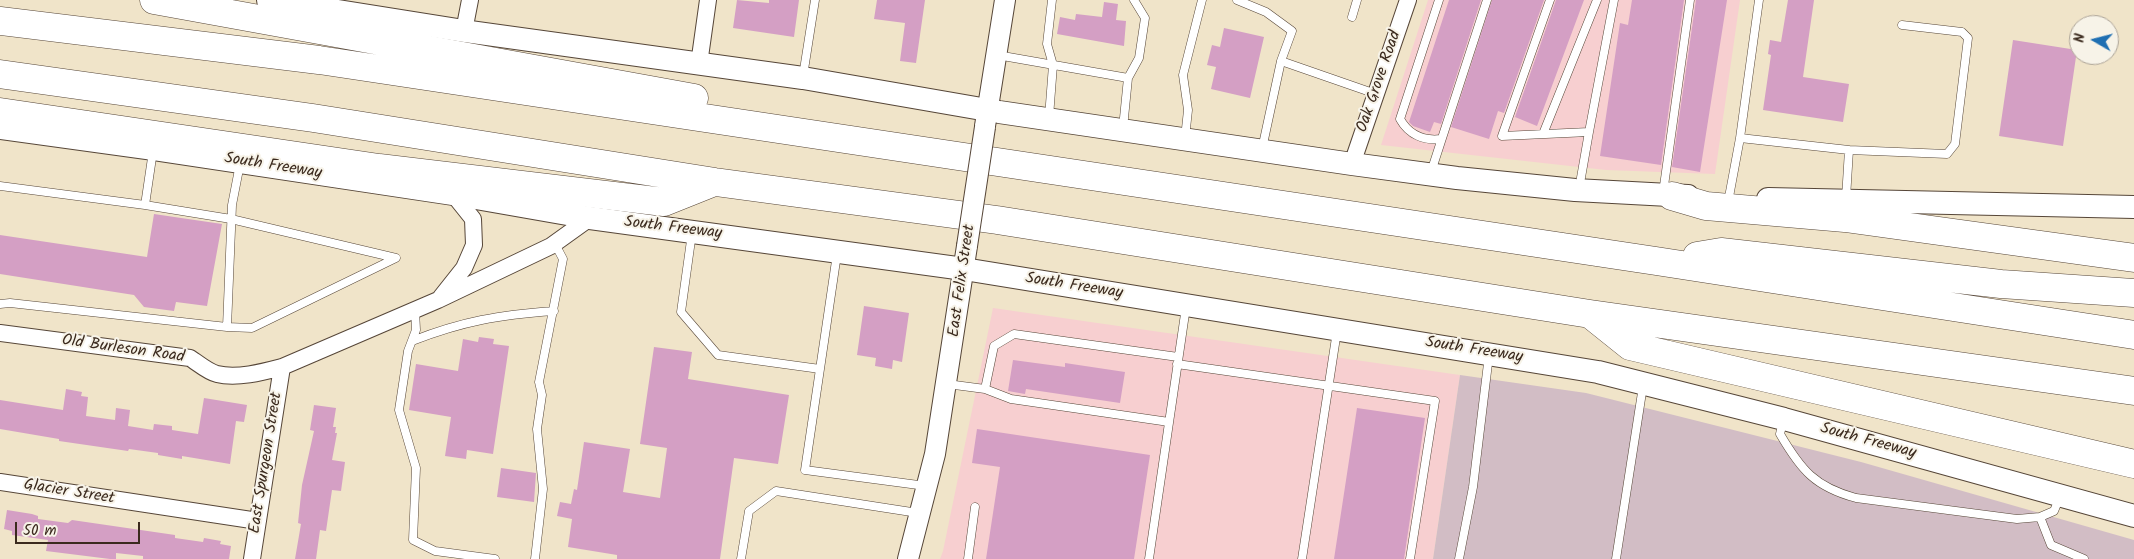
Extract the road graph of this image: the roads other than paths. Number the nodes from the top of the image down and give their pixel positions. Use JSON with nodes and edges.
{"nodes":[{"id":1,"x":154,"y":0,"type":"edge"},
{"id":2,"x":268,"y":0,"type":"edge"},
{"id":3,"x":470,"y":0,"type":"edge"},
{"id":4,"x":708,"y":0,"type":"edge"},
{"id":5,"x":815,"y":0,"type":"edge"},
{"id":6,"x":1005,"y":0,"type":"edge"},
{"id":7,"x":1052,"y":0,"type":"edge"},
{"id":8,"x":1134,"y":0,"type":"edge"},
{"id":9,"x":1202,"y":0,"type":"edge"},
{"id":10,"x":1237,"y":0,"type":"edge"},
{"id":11,"x":1357,"y":0,"type":"edge"},
{"id":12,"x":1408,"y":0,"type":"edge"},
{"id":13,"x":1439,"y":0,"type":"edge"},
{"id":14,"x":1487,"y":0,"type":"edge"},
{"id":15,"x":1550,"y":0,"type":"edge"},
{"id":16,"x":1597,"y":0,"type":"edge"},
{"id":17,"x":1614,"y":0,"type":"edge"},
{"id":18,"x":1690,"y":0,"type":"edge"},
{"id":19,"x":1759,"y":0,"type":"edge"},
{"id":20,"x":1352,"y":17,"type":"dead end"},
{"id":21,"x":0,"y":21,"type":"edge"},
{"id":22,"x":1902,"y":25,"type":"dead end"},
{"id":23,"x":464,"y":31,"type":"junction"},
{"id":24,"x":996,"y":55,"type":"junction"},
{"id":25,"x":1281,"y":61,"type":"junction"},
{"id":26,"x":699,"y":64,"type":"junction"},
{"id":27,"x":1053,"y":65,"type":"junction"},
{"id":28,"x":0,"y":74,"type":"edge"},
{"id":29,"x":803,"y":78,"type":"junction"},
{"id":30,"x":1128,"y":78,"type":"junction"},
{"id":31,"x":1376,"y":94,"type":"junction"},
{"id":32,"x":0,"y":112,"type":"edge"},
{"id":33,"x":987,"y":118,"type":"junction"},
{"id":34,"x":1049,"y":119,"type":"junction"},
{"id":35,"x":751,"y":125,"type":"junction"},
{"id":36,"x":0,"y":128,"type":"edge"},
{"id":37,"x":1123,"y":130,"type":"junction"},
{"id":38,"x":1589,"y":132,"type":"junction"},
{"id":39,"x":1543,"y":134,"type":"junction"},
{"id":40,"x":1740,"y":138,"type":"junction"},
{"id":41,"x":1441,"y":139,"type":"junction"},
{"id":42,"x":1185,"y":140,"type":"junction"},
{"id":43,"x":154,"y":149,"type":"junction"},
{"id":44,"x":1848,"y":150,"type":"junction"},
{"id":45,"x":1261,"y":151,"type":"junction"},
{"id":46,"x":240,"y":162,"type":"junction"},
{"id":47,"x":1352,"y":164,"type":"junction"},
{"id":48,"x":1430,"y":175,"type":"junction"},
{"id":49,"x":715,"y":182,"type":"junction"},
{"id":50,"x":0,"y":186,"type":"edge"},
{"id":51,"x":1579,"y":190,"type":"junction"},
{"id":52,"x":453,"y":194,"type":"junction"},
{"id":53,"x":1667,"y":195,"type":"junction"},
{"id":54,"x":1729,"y":197,"type":"junction"},
{"id":55,"x":1846,"y":202,"type":"junction"},
{"id":56,"x":144,"y":205,"type":"junction"},
{"id":57,"x":2134,"y":207,"type":"edge"},
{"id":58,"x":590,"y":218,"type":"junction"},
{"id":59,"x":231,"y":219,"type":"junction"},
{"id":60,"x":692,"y":231,"type":"junction"},
{"id":61,"x":555,"y":244,"type":"junction"},
{"id":62,"x":838,"y":251,"type":"junction"},
{"id":63,"x":2134,"y":258,"type":"edge"},
{"id":64,"x":1656,"y":261,"type":"junction"},
{"id":65,"x":964,"y":269,"type":"junction"},
{"id":66,"x":2134,"y":293,"type":"edge"},
{"id":67,"x":438,"y":300,"type":"junction"},
{"id":68,"x":0,"y":304,"type":"edge"},
{"id":69,"x":1186,"y":305,"type":"junction"},
{"id":70,"x":415,"y":310,"type":"junction"},
{"id":71,"x":554,"y":311,"type":"junction"},
{"id":72,"x":1590,"y":314,"type":"junction"},
{"id":73,"x":227,"y":326,"type":"junction"},
{"id":74,"x":1337,"y":329,"type":"junction"},
{"id":75,"x":0,"y":333,"type":"edge"},
{"id":76,"x":2134,"y":335,"type":"edge"},
{"id":77,"x":412,"y":341,"type":"junction"},
{"id":78,"x":1489,"y":353,"type":"junction"},
{"id":79,"x":1178,"y":361,"type":"junction"},
{"id":80,"x":282,"y":367,"type":"junction"},
{"id":81,"x":820,"y":369,"type":"junction"},
{"id":82,"x":1643,"y":383,"type":"junction"},
{"id":83,"x":948,"y":384,"type":"junction"},
{"id":84,"x":2090,"y":384,"type":"junction"},
{"id":85,"x":1328,"y":387,"type":"junction"},
{"id":86,"x":985,"y":389,"type":"junction"},
{"id":87,"x":2134,"y":391,"type":"edge"},
{"id":88,"x":2134,"y":410,"type":"edge"},
{"id":89,"x":1784,"y":419,"type":"junction"},
{"id":90,"x":1169,"y":422,"type":"junction"},
{"id":91,"x":2004,"y":434,"type":"junction"},
{"id":92,"x":2134,"y":464,"type":"edge"},
{"id":93,"x":2134,"y":476,"type":"edge"},
{"id":94,"x":0,"y":482,"type":"edge"},
{"id":95,"x":928,"y":486,"type":"junction"},
{"id":96,"x":2060,"y":495,"type":"junction"},
{"id":97,"x":975,"y":507,"type":"dead end"},
{"id":98,"x":921,"y":514,"type":"junction"},
{"id":99,"x":2134,"y":516,"type":"edge"},
{"id":100,"x":2040,"y":517,"type":"junction"},
{"id":101,"x":258,"y":522,"type":"junction"},
{"id":102,"x":252,"y":559,"type":"edge"},
{"id":103,"x":495,"y":559,"type":"edge"},
{"id":104,"x":535,"y":559,"type":"edge"},
{"id":105,"x":741,"y":559,"type":"edge"},
{"id":106,"x":908,"y":559,"type":"edge"},
{"id":107,"x":968,"y":559,"type":"edge"},
{"id":108,"x":1148,"y":559,"type":"edge"},
{"id":109,"x":1302,"y":559,"type":"edge"},
{"id":110,"x":1410,"y":559,"type":"edge"},
{"id":111,"x":1459,"y":559,"type":"edge"},
{"id":112,"x":1616,"y":559,"type":"edge"},
{"id":113,"x":2084,"y":559,"type":"edge"}],
"edges":[{"from":1,"to":35,"type":"highway"},
{"from":2,"to":23,"type":"main road"},
{"from":3,"to":23,"type":"street"},
{"from":4,"to":26,"type":"street"},
{"from":5,"to":29,"type":"lane"},
{"from":6,"to":24,"type":"street","name":"East Felix Street"},
{"from":7,"to":27,"type":"lane"},
{"from":8,"to":30,"type":"lane"},
{"from":9,"to":42,"type":"lane"},
{"from":10,"to":25,"type":"lane"},
{"from":11,"to":20,"type":"lane"},
{"from":12,"to":31,"type":"street","name":"Oak Grove Road"},
{"from":13,"to":41,"type":"lane"},
{"from":14,"to":41,"type":"lane"},
{"from":15,"to":39,"type":"lane"},
{"from":16,"to":39,"type":"lane"},
{"from":17,"to":38,"type":"lane"},
{"from":18,"to":53,"type":"lane"},
{"from":19,"to":40,"type":"lane"},
{"from":21,"to":35,"type":"highway"},
{"from":22,"to":44,"type":"lane"},
{"from":23,"to":26,"type":"main road"},
{"from":24,"to":27,"type":"lane"},
{"from":24,"to":33,"type":"street","name":"East Felix Street"},
{"from":25,"to":31,"type":"lane"},
{"from":25,"to":45,"type":"lane"},
{"from":26,"to":29,"type":"main road"},
{"from":27,"to":30,"type":"lane"},
{"from":27,"to":34,"type":"lane"},
{"from":28,"to":49,"type":"highway"},
{"from":29,"to":33,"type":"main road"},
{"from":30,"to":37,"type":"lane"},
{"from":31,"to":47,"type":"street","name":"Oak Grove Road"},
{"from":32,"to":49,"type":"highway"},
{"from":33,"to":34,"type":"main road"},
{"from":33,"to":65,"type":"street","name":"East Felix Street","bridge":true},
{"from":34,"to":37,"type":"main road"},
{"from":35,"to":64,"type":"highway"},
{"from":36,"to":43,"type":"main road","name":"South Freeway"},
{"from":37,"to":42,"type":"main road"},
{"from":38,"to":39,"type":"lane"},
{"from":38,"to":51,"type":"lane"},
{"from":40,"to":44,"type":"lane"},
{"from":40,"to":54,"type":"lane"},
{"from":41,"to":48,"type":"lane"},
{"from":42,"to":45,"type":"main road"},
{"from":43,"to":46,"type":"main road","name":"South Freeway"},
{"from":43,"to":56,"type":"lane"},
{"from":44,"to":55,"type":"lane"},
{"from":45,"to":47,"type":"main road"},
{"from":46,"to":52,"type":"main road","name":"South Freeway"},
{"from":46,"to":59,"type":"lane"},
{"from":47,"to":48,"type":"main road"},
{"from":48,"to":51,"type":"main road"},
{"from":49,"to":72,"type":"highway"},
{"from":50,"to":56,"type":"lane"},
{"from":51,"to":53,"type":"main road"},
{"from":52,"to":58,"type":"main road","name":"South Freeway"},
{"from":52,"to":67,"type":"street","name":"Old Burleson Road"},
{"from":53,"to":54,"type":"main road"},
{"from":53,"to":63,"type":"highway"},
{"from":54,"to":55,"type":"main road"},
{"from":55,"to":57,"type":"main road"},
{"from":56,"to":59,"type":"lane"},
{"from":58,"to":60,"type":"main road","name":"South Freeway"},
{"from":58,"to":61,"type":"street","name":"Old Burleson Road"},
{"from":59,"to":73,"type":"lane"},
{"from":59,"to":73,"type":"lane"},
{"from":60,"to":62,"type":"main road","name":"South Freeway"},
{"from":60,"to":81,"type":"lane"},
{"from":61,"to":67,"type":"street","name":"Old Burleson Road"},
{"from":61,"to":71,"type":"lane"},
{"from":62,"to":65,"type":"main road","name":"South Freeway"},
{"from":62,"to":81,"type":"lane"},
{"from":64,"to":66,"type":"highway"},
{"from":64,"to":76,"type":"highway"},
{"from":65,"to":69,"type":"main road","name":"South Freeway"},
{"from":65,"to":83,"type":"street","name":"East Felix Street"},
{"from":67,"to":70,"type":"street","name":"Old Burleson Road"},
{"from":68,"to":73,"type":"lane"},
{"from":69,"to":74,"type":"main road","name":"South Freeway"},
{"from":69,"to":79,"type":"lane"},
{"from":70,"to":77,"type":"lane"},
{"from":70,"to":80,"type":"street","name":"Old Burleson Road"},
{"from":71,"to":77,"type":"lane"},
{"from":71,"to":104,"type":"lane"},
{"from":72,"to":84,"type":"highway"},
{"from":72,"to":91,"type":"highway"},
{"from":74,"to":78,"type":"main road","name":"South Freeway"},
{"from":74,"to":85,"type":"lane"},
{"from":75,"to":80,"type":"street","name":"Old Burleson Road"},
{"from":77,"to":103,"type":"lane"},
{"from":78,"to":82,"type":"main road","name":"South Freeway"},
{"from":78,"to":111,"type":"lane"},
{"from":79,"to":85,"type":"lane"},
{"from":79,"to":86,"type":"lane"},
{"from":79,"to":90,"type":"lane"},
{"from":80,"to":101,"type":"street","name":"East Spurgeon Street"},
{"from":81,"to":95,"type":"lane"},
{"from":82,"to":89,"type":"main road","name":"South Freeway"},
{"from":82,"to":112,"type":"lane"},
{"from":83,"to":86,"type":"lane"},
{"from":83,"to":95,"type":"street","name":"East Felix Street"},
{"from":84,"to":87,"type":"highway"},
{"from":84,"to":88,"type":"highway"},
{"from":85,"to":109,"type":"lane"},
{"from":85,"to":110,"type":"lane"},
{"from":86,"to":90,"type":"lane"},
{"from":89,"to":96,"type":"main road","name":"South Freeway"},
{"from":89,"to":100,"type":"lane"},
{"from":90,"to":108,"type":"lane"},
{"from":91,"to":92,"type":"highway"},
{"from":91,"to":93,"type":"highway"},
{"from":94,"to":101,"type":"street","name":"Glacier Street"},
{"from":95,"to":98,"type":"street","name":"East Felix Street"},
{"from":96,"to":99,"type":"main road","name":"South Freeway"},
{"from":96,"to":100,"type":"lane"},
{"from":97,"to":107,"type":"lane"},
{"from":98,"to":105,"type":"lane"},
{"from":98,"to":106,"type":"street","name":"East Felix Street"},
{"from":100,"to":113,"type":"lane"},
{"from":101,"to":102,"type":"street","name":"East Spurgeon Street"}]}
